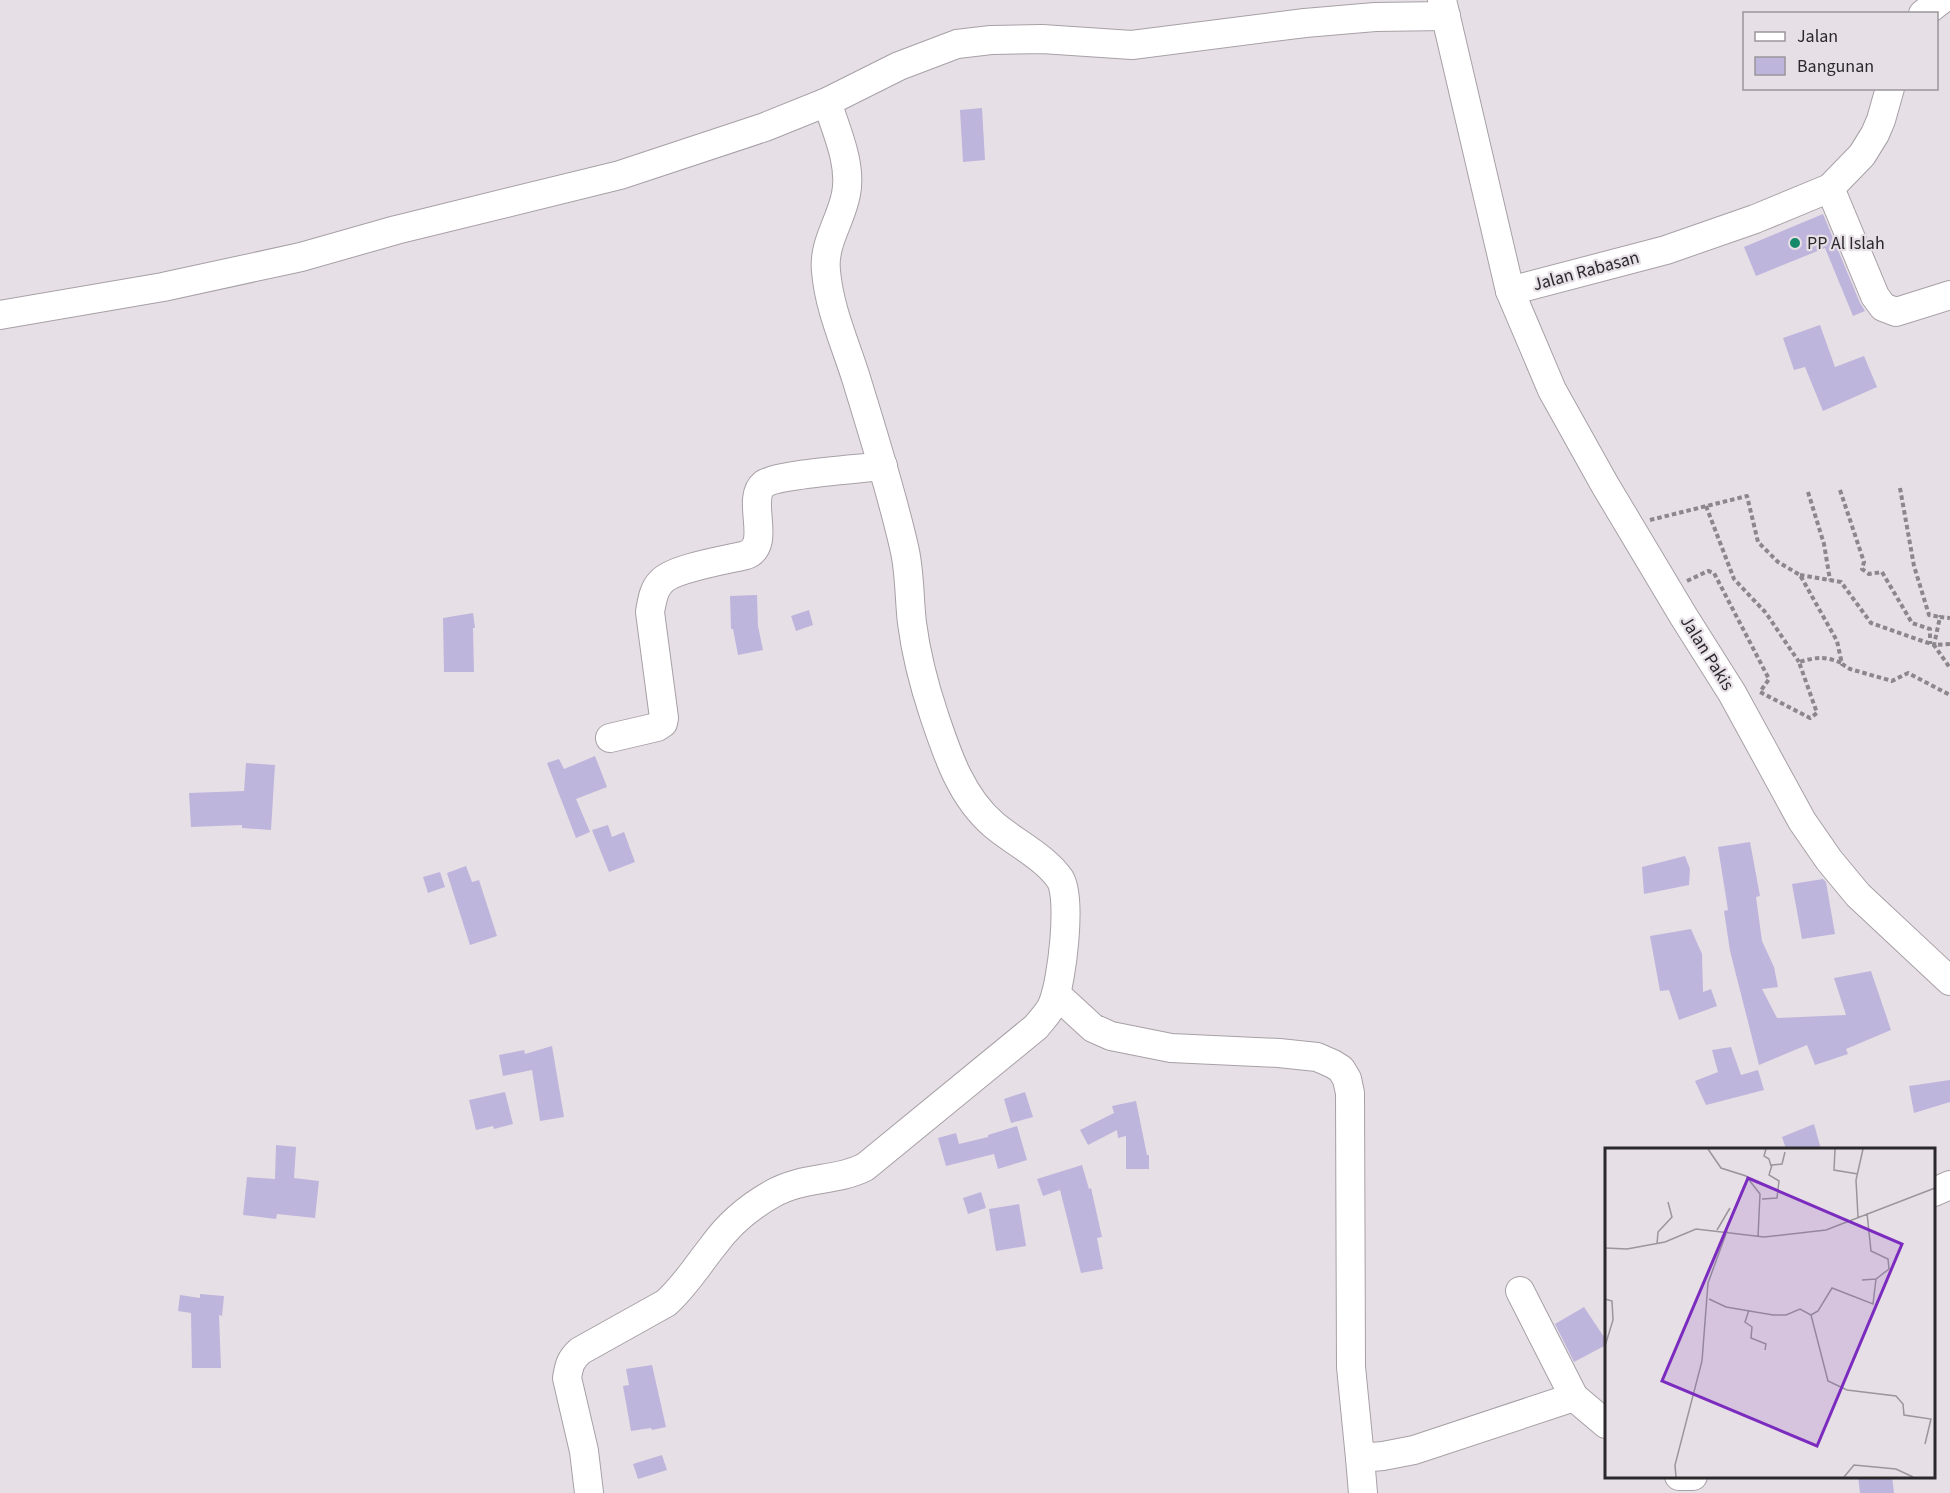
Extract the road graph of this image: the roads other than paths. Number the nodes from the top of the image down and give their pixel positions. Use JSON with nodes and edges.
{"nodes":[{"id":1,"x":1941,"y":0,"type":"edge"},
{"id":2,"x":1444,"y":8,"type":"edge"},
{"id":3,"x":1926,"y":12,"type":"edge"},
{"id":4,"x":1889,"y":90,"type":"edge"},
{"id":5,"x":827,"y":102,"type":"junction"},
{"id":6,"x":1830,"y":188,"type":"junction"},
{"id":7,"x":1510,"y":291,"type":"junction"},
{"id":8,"x":1950,"y":295,"type":"edge"},
{"id":9,"x":0,"y":315,"type":"edge"},
{"id":10,"x":883,"y":466,"type":"junction"},
{"id":11,"x":610,"y":738,"type":"dead end"},
{"id":12,"x":1950,"y":981,"type":"edge"},
{"id":13,"x":1056,"y":994,"type":"junction"},
{"id":14,"x":1950,"y":1185,"type":"edge"},
{"id":15,"x":1935,"y":1192,"type":"edge"},
{"id":16,"x":1520,"y":1291,"type":"dead end"},
{"id":17,"x":1574,"y":1397,"type":"junction"},
{"id":18,"x":1605,"y":1423,"type":"edge"},
{"id":19,"x":1360,"y":1458,"type":"junction"},
{"id":20,"x":589,"y":1493,"type":"edge"},
{"id":21,"x":1363,"y":1493,"type":"edge"}],
"edges":[{"from":1,"to":3,"type":"street"},
{"from":2,"to":5,"type":"street"},
{"from":2,"to":7,"type":"street","name":"Jalan Rabasan"},
{"from":4,"to":6,"type":"street","name":"Jalan Rabasan"},
{"from":5,"to":9,"type":"street"},
{"from":5,"to":10,"type":"street"},
{"from":6,"to":7,"type":"street","name":"Jalan Rabasan"},
{"from":6,"to":8,"type":"street"},
{"from":7,"to":12,"type":"street","name":"Jalan Pakis"},
{"from":10,"to":11,"type":"street"},
{"from":10,"to":13,"type":"street"},
{"from":13,"to":19,"type":"street"},
{"from":13,"to":20,"type":"street"},
{"from":14,"to":15,"type":"street"},
{"from":16,"to":17,"type":"street"},
{"from":17,"to":18,"type":"street"},
{"from":17,"to":19,"type":"street"},
{"from":19,"to":21,"type":"street"}]}
